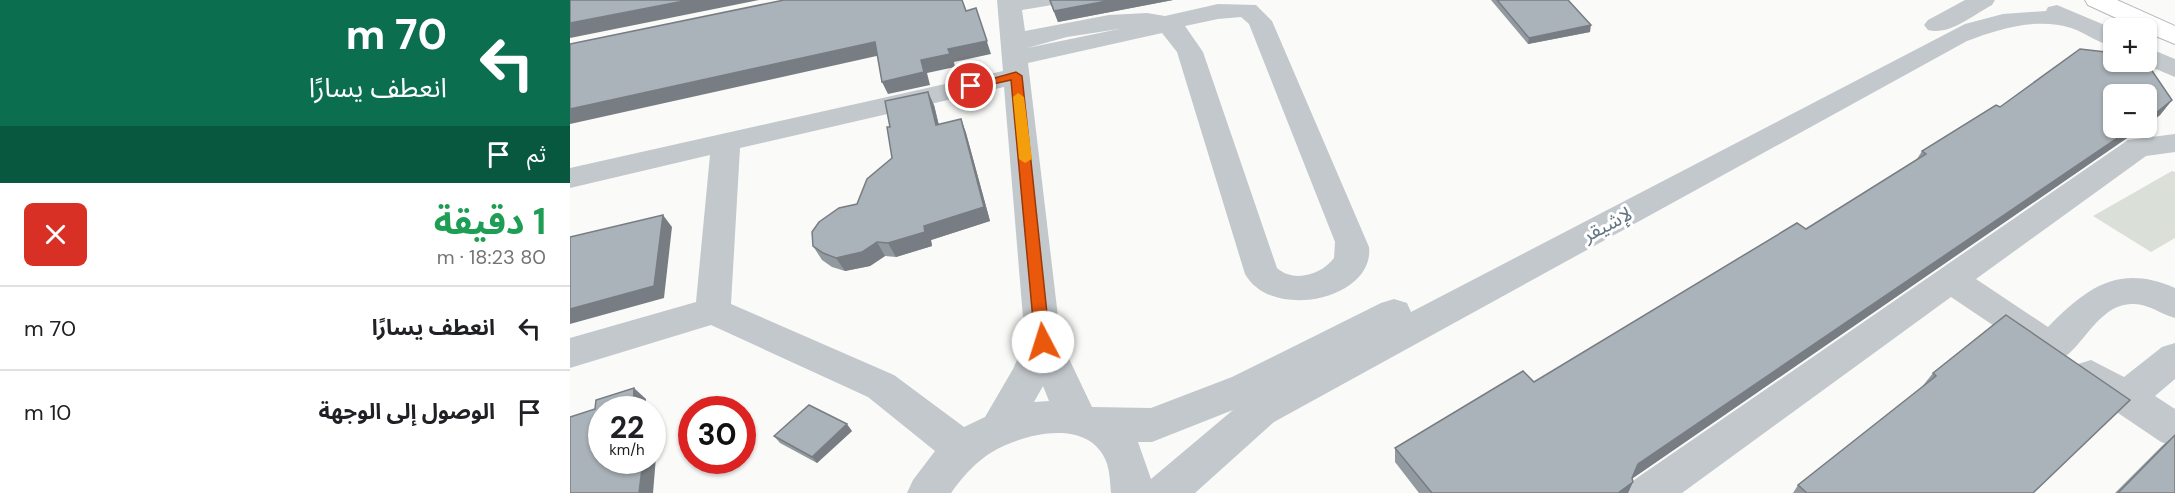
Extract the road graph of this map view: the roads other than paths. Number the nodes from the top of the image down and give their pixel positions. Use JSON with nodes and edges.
{"nodes":[{"id":1,"x":1043,"y":0,"type":"edge"},
{"id":2,"x":1983,"y":0,"type":"edge"},
{"id":3,"x":2031,"y":0,"type":"edge"},
{"id":4,"x":1009,"y":3,"type":"edge"},
{"id":5,"x":2087,"y":11,"type":"edge"},
{"id":6,"x":1163,"y":23,"type":"junction"},
{"id":7,"x":2103,"y":28,"type":"edge"},
{"id":8,"x":2175,"y":36,"type":"edge"},
{"id":9,"x":1015,"y":58,"type":"junction"},
{"id":10,"x":2157,"y":60,"type":"edge"},
{"id":11,"x":2175,"y":69,"type":"edge"},
{"id":12,"x":726,"y":141,"type":"junction"},
{"id":13,"x":2175,"y":143,"type":"edge"},
{"id":14,"x":570,"y":178,"type":"edge"},
{"id":15,"x":1951,"y":280,"type":"junction"},
{"id":16,"x":2175,"y":305,"type":"edge"},
{"id":17,"x":714,"y":311,"type":"junction"},
{"id":18,"x":1043,"y":342,"type":"junction"},
{"id":19,"x":2051,"y":348,"type":"junction"},
{"id":20,"x":570,"y":353,"type":"edge"},
{"id":21,"x":2175,"y":358,"type":"edge"},
{"id":22,"x":2125,"y":398,"type":"junction"},
{"id":23,"x":1084,"y":422,"type":"junction"},
{"id":24,"x":1000,"y":428,"type":"junction"},
{"id":25,"x":2175,"y":430,"type":"edge"},
{"id":26,"x":963,"y":450,"type":"junction"},
{"id":27,"x":928,"y":493,"type":"edge"},
{"id":28,"x":1132,"y":493,"type":"edge"},
{"id":29,"x":1165,"y":493,"type":"edge"},
{"id":30,"x":1649,"y":493,"type":"edge"}],
"edges":[{"from":1,"to":4,"type":"street"},
{"from":2,"to":23,"type":"street","name":"لإشيقر"},
{"from":3,"to":5,"type":"street"},
{"from":4,"to":9,"type":"street"},
{"from":5,"to":7,"type":"street"},
{"from":5,"to":8,"type":"highway"},
{"from":5,"to":29,"type":"street","name":"لإشيقر"},
{"from":6,"to":6,"type":"street"},
{"from":6,"to":9,"type":"street"},
{"from":9,"to":12,"type":"street"},
{"from":9,"to":18,"type":"street"},
{"from":10,"to":11,"type":"street"},
{"from":12,"to":14,"type":"street"},
{"from":12,"to":17,"type":"street"},
{"from":13,"to":15,"type":"street"},
{"from":15,"to":19,"type":"street"},
{"from":15,"to":30,"type":"street"},
{"from":16,"to":19,"type":"street"},
{"from":17,"to":20,"type":"street"},
{"from":17,"to":26,"type":"street"},
{"from":18,"to":23,"type":"street"},
{"from":18,"to":24,"type":"street"},
{"from":19,"to":22,"type":"street"},
{"from":21,"to":22,"type":"street"},
{"from":22,"to":25,"type":"street"},
{"from":23,"to":24,"type":"street","name":"لإشيقر"},
{"from":23,"to":28,"type":"street"},
{"from":24,"to":26,"type":"street"},
{"from":26,"to":27,"type":"street"}]}
